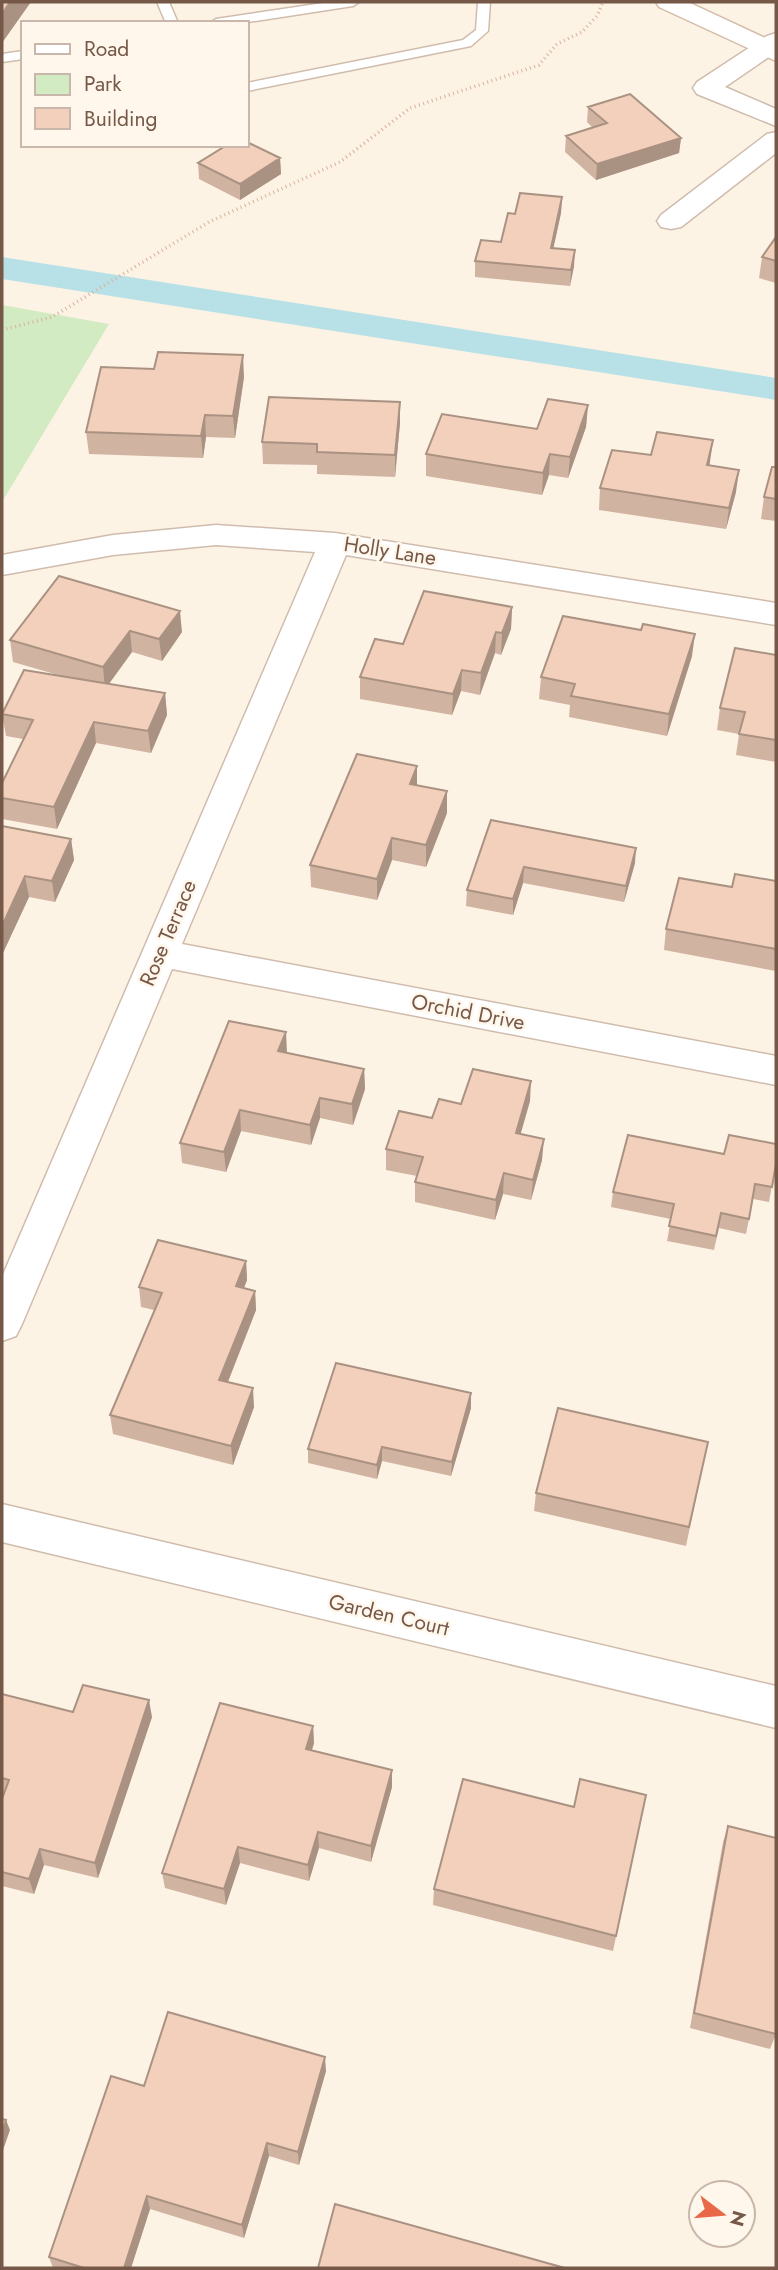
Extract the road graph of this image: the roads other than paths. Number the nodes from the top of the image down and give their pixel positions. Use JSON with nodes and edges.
{"nodes":[{"id":1,"x":163,"y":2,"type":"edge"},
{"id":2,"x":353,"y":2,"type":"edge"},
{"id":3,"x":484,"y":2,"type":"edge"},
{"id":4,"x":668,"y":2,"type":"edge"},
{"id":5,"x":171,"y":21,"type":"edge"},
{"id":6,"x":229,"y":21,"type":"edge"},
{"id":7,"x":773,"y":47,"type":"edge"},
{"id":8,"x":21,"y":55,"type":"edge"},
{"id":9,"x":2,"y":58,"type":"edge"},
{"id":10,"x":248,"y":87,"type":"edge"},
{"id":11,"x":776,"y":118,"type":"edge"},
{"id":12,"x":776,"y":139,"type":"edge"},
{"id":13,"x":671,"y":221,"type":"dead end"},
{"id":14,"x":335,"y":542,"type":"junction"},
{"id":15,"x":2,"y":565,"type":"edge"},
{"id":16,"x":776,"y":614,"type":"edge"},
{"id":17,"x":159,"y":953,"type":"junction"},
{"id":18,"x":776,"y":1071,"type":"edge"},
{"id":19,"x":2,"y":1324,"type":"edge"},
{"id":20,"x":2,"y":1523,"type":"edge"},
{"id":21,"x":776,"y":1707,"type":"edge"}],
"edges":[{"from":1,"to":5,"type":"lane"},
{"from":2,"to":6,"type":"lane"},
{"from":3,"to":10,"type":"lane"},
{"from":4,"to":7,"type":"street"},
{"from":7,"to":11,"type":"street"},
{"from":8,"to":9,"type":"lane"},
{"from":12,"to":13,"type":"street"},
{"from":14,"to":15,"type":"street","name":"Holly Lane"},
{"from":14,"to":16,"type":"street","name":"Holly Lane"},
{"from":14,"to":17,"type":"street","name":"Rose Terrace"},
{"from":17,"to":18,"type":"street","name":"Orchid Drive"},
{"from":17,"to":19,"type":"street","name":"Rose Terrace"},
{"from":20,"to":21,"type":"street","name":"Garden Court"}]}
